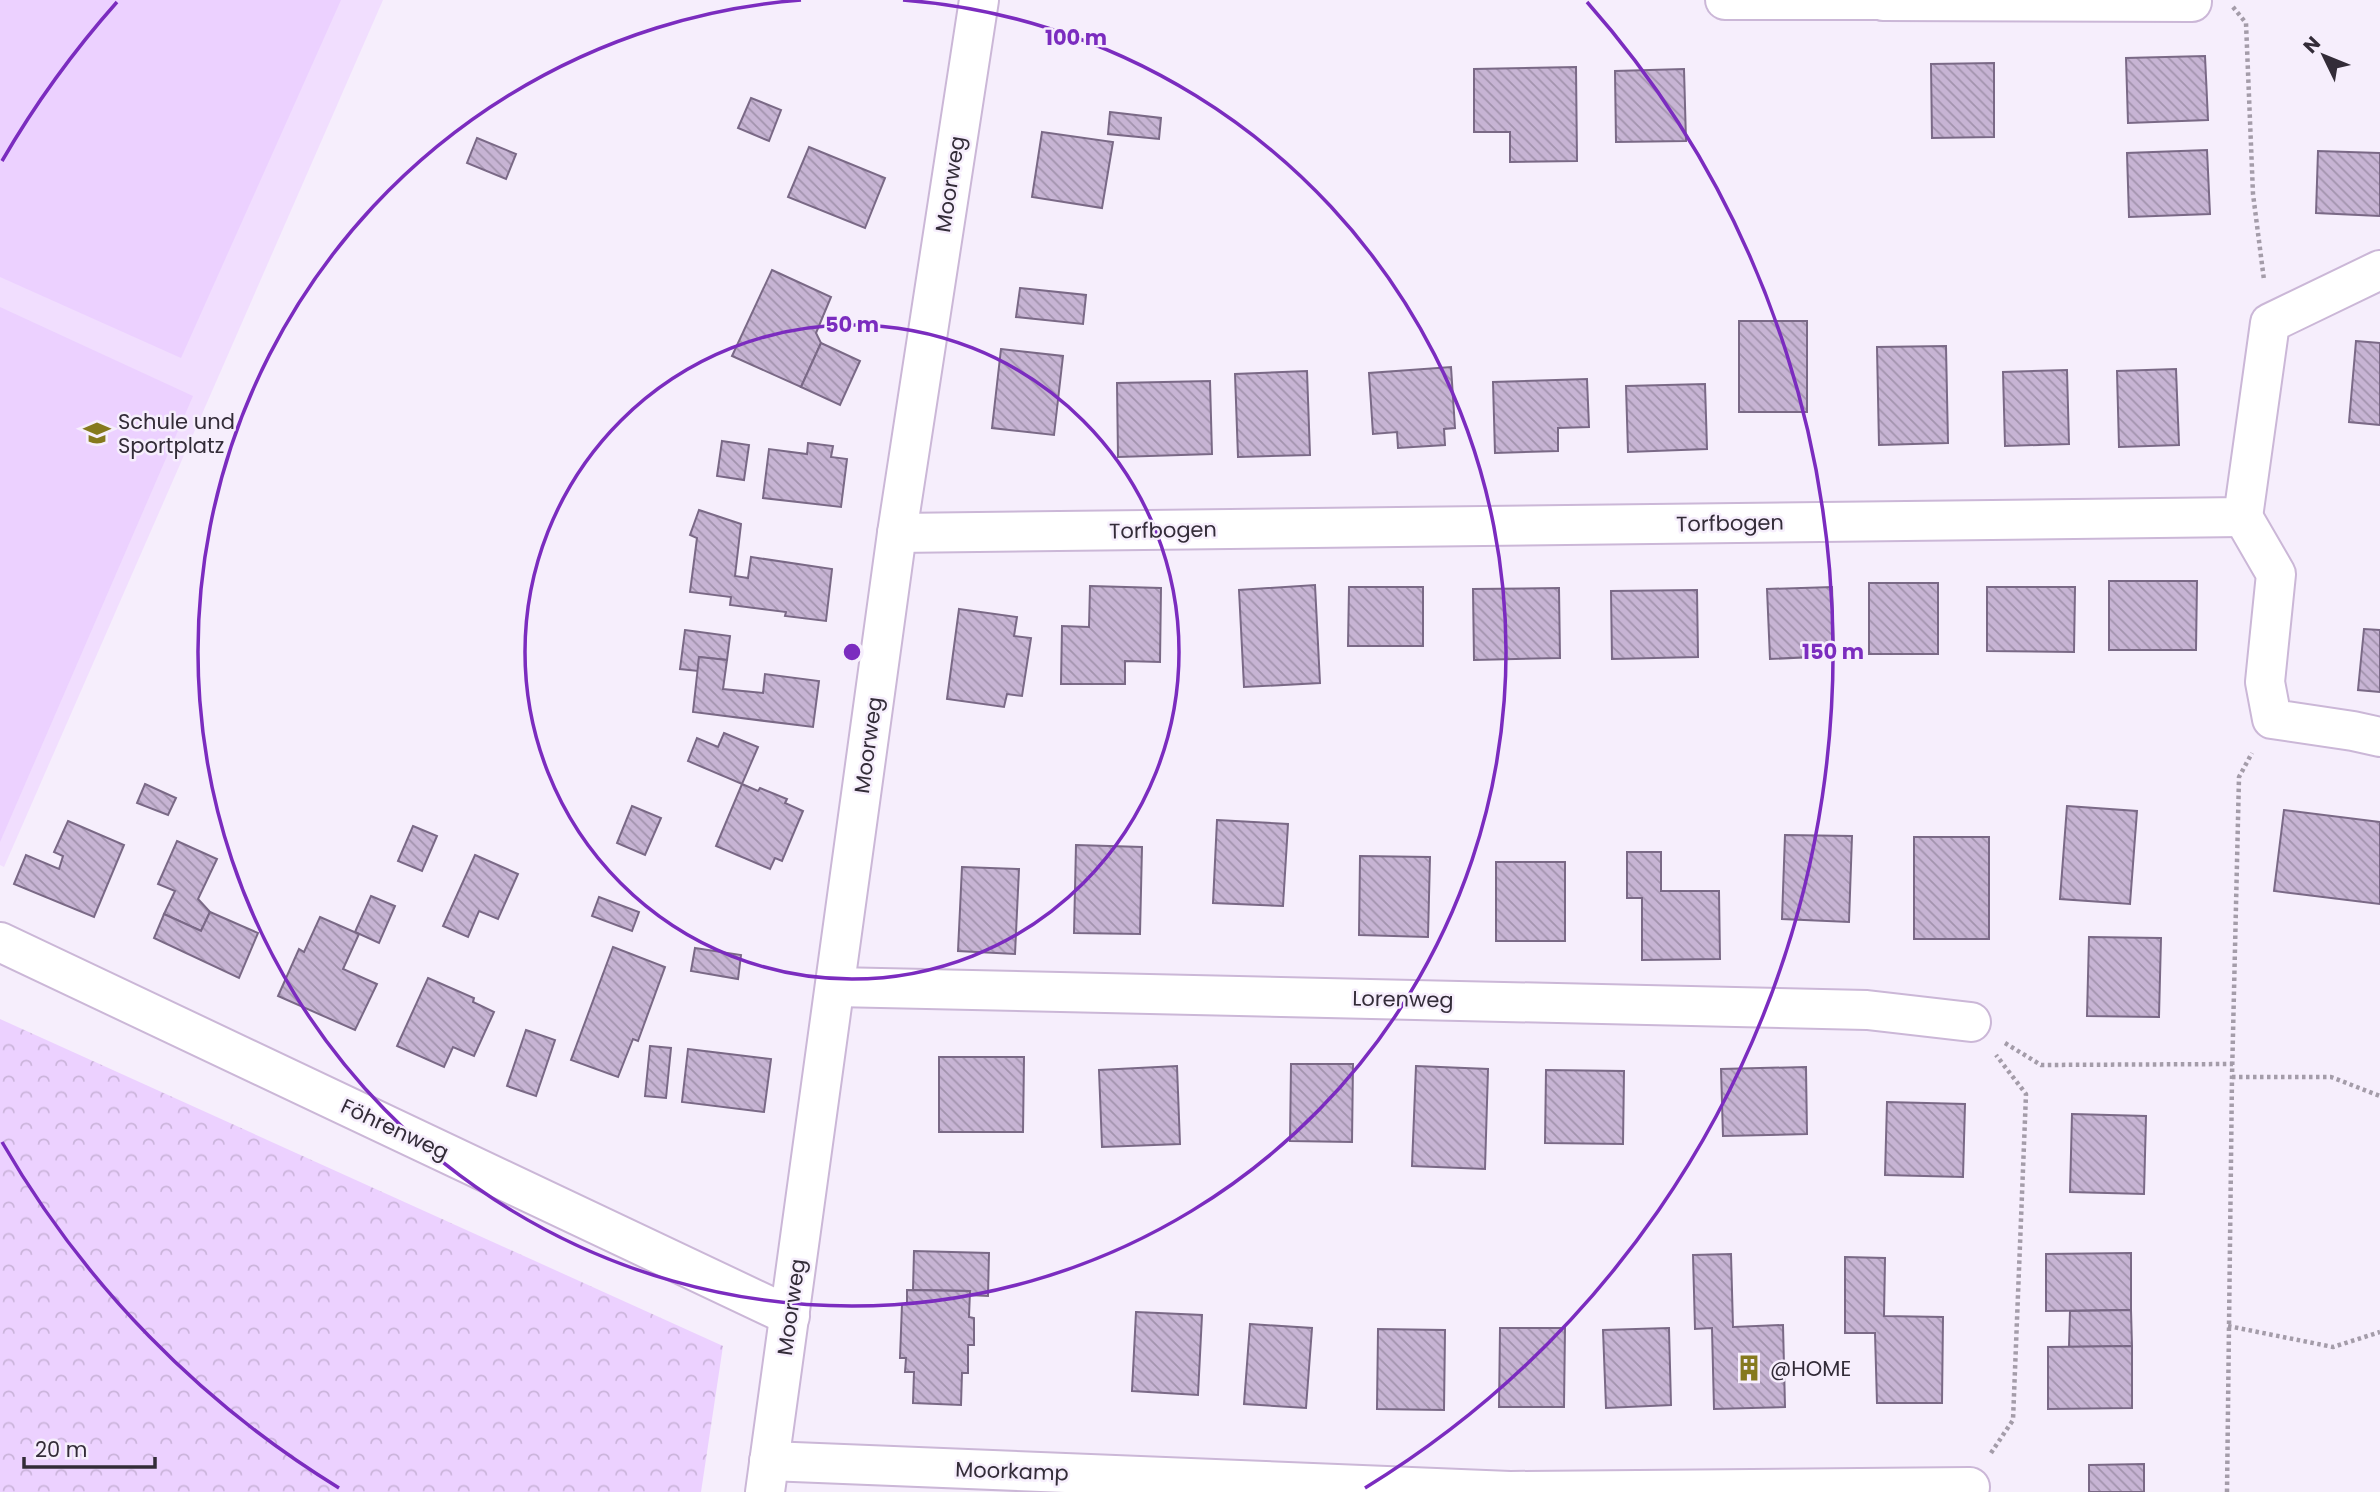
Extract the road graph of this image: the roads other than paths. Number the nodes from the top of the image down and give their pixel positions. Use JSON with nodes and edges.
{"nodes":[{"id":1,"x":979,"y":0,"type":"edge"},
{"id":2,"x":1725,"y":0,"type":"edge"},
{"id":3,"x":1883,"y":1,"type":"edge"},
{"id":4,"x":2209,"y":1,"type":"edge"},
{"id":5,"x":2380,"y":270,"type":"edge"},
{"id":6,"x":2244,"y":517,"type":"junction"},
{"id":7,"x":897,"y":533,"type":"junction"},
{"id":8,"x":2380,"y":737,"type":"edge"},
{"id":9,"x":0,"y":942,"type":"edge"},
{"id":10,"x":835,"y":987,"type":"junction"},
{"id":11,"x":1971,"y":1022,"type":"road end"},
{"id":12,"x":790,"y":1316,"type":"junction"},
{"id":13,"x":767,"y":1477,"type":"edge"},
{"id":14,"x":1970,"y":1486,"type":"road end"}],
"edges":[{"from":1,"to":7,"type":"street","name":"Moorweg"},
{"from":2,"to":3,"type":"street"},
{"from":3,"to":4,"type":"street"},
{"from":5,"to":6,"type":"street"},
{"from":6,"to":7,"type":"street","name":"Torfbogen"},
{"from":6,"to":8,"type":"street"},
{"from":7,"to":10,"type":"street","name":"Moorweg"},
{"from":9,"to":12,"type":"street","name":"Föhrenweg"},
{"from":10,"to":11,"type":"street","name":"Lorenweg"},
{"from":10,"to":12,"type":"street","name":"Moorweg"},
{"from":12,"to":13,"type":"street","name":"Moorweg"},
{"from":13,"to":14,"type":"street","name":"Moorkamp"}]}
